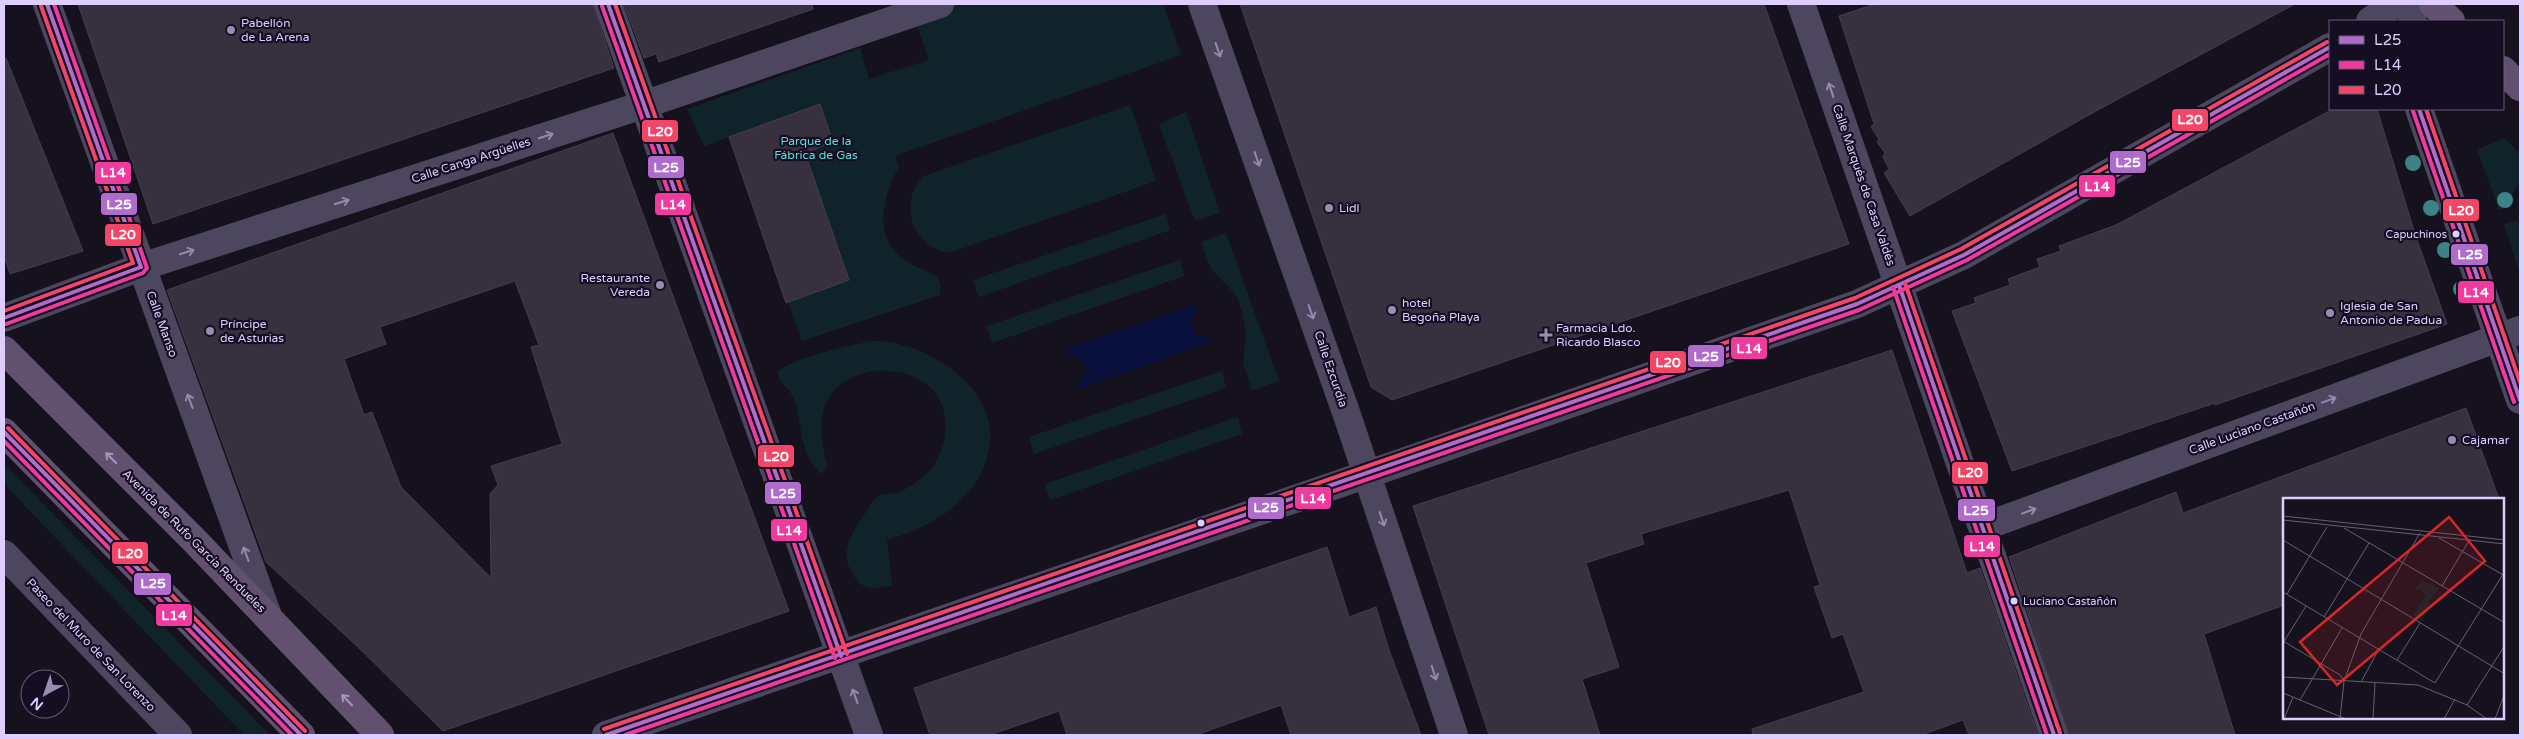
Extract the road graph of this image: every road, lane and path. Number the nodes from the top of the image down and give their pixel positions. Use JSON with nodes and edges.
{"nodes":[{"id":1,"x":47,"y":4,"type":"edge"},
{"id":2,"x":608,"y":4,"type":"edge"},
{"id":3,"x":940,"y":4,"type":"edge"},
{"id":4,"x":1202,"y":4,"type":"edge"},
{"id":5,"x":1801,"y":4,"type":"edge"},
{"id":6,"x":2394,"y":4,"type":"edge"},
{"id":7,"x":2414,"y":4,"type":"edge"},
{"id":8,"x":2433,"y":4,"type":"edge"},
{"id":9,"x":2371,"y":20,"type":"edge"},
{"id":10,"x":2412,"y":20,"type":"edge"},
{"id":11,"x":2451,"y":20,"type":"edge"},
{"id":12,"x":2329,"y":49,"type":"edge"},
{"id":13,"x":2504,"y":71,"type":"edge"},
{"id":14,"x":2520,"y":87,"type":"edge"},
{"id":15,"x":643,"y":105,"type":"junction"},
{"id":16,"x":2419,"y":110,"type":"edge"},
{"id":17,"x":141,"y":267,"type":"junction"},
{"id":18,"x":1899,"y":285,"type":"junction"},
{"id":19,"x":4,"y":318,"type":"edge"},
{"id":20,"x":2509,"y":334,"type":"edge"},
{"id":21,"x":4,"y":350,"type":"edge"},
{"id":22,"x":2520,"y":400,"type":"edge"},
{"id":23,"x":4,"y":432,"type":"edge"},
{"id":24,"x":1367,"y":473,"type":"junction"},
{"id":25,"x":1983,"y":527,"type":"junction"},
{"id":26,"x":4,"y":554,"type":"edge"},
{"id":27,"x":268,"y":616,"type":"junction"},
{"id":28,"x":841,"y":656,"type":"junction"},
{"id":29,"x":178,"y":735,"type":"edge"},
{"id":30,"x":301,"y":735,"type":"edge"},
{"id":31,"x":380,"y":735,"type":"edge"},
{"id":32,"x":606,"y":735,"type":"edge"},
{"id":33,"x":869,"y":735,"type":"edge"},
{"id":34,"x":1454,"y":735,"type":"edge"},
{"id":35,"x":2054,"y":735,"type":"edge"}],
"edges":[{"from":1,"to":17,"type":"street","name":"Calle Manso"},
{"from":2,"to":15,"type":"street"},
{"from":3,"to":15,"type":"street","name":"Calle Canga Argüelles"},
{"from":4,"to":24,"type":"street","name":"Calle Ezcurdia","one_way":true},
{"from":18,"to":5,"type":"street","name":"Calle Marqués de Casa Valdés","one_way":true},
{"from":6,"to":9,"type":"street"},
{"from":7,"to":10,"type":"street"},
{"from":8,"to":11,"type":"main road"},
{"from":12,"to":18,"type":"street"},
{"from":13,"to":14,"type":"main road"},
{"from":17,"to":15,"type":"street","name":"Calle Canga Argüelles","one_way":true},
{"from":15,"to":28,"type":"street"},
{"from":16,"to":20,"type":"street"},
{"from":17,"to":19,"type":"street","name":"Calle Canga Argüelles"},
{"from":27,"to":17,"type":"street","name":"Calle Manso","one_way":true},
{"from":18,"to":24,"type":"street"},
{"from":18,"to":25,"type":"street","name":"Calle Marqués de Casa Valdés"},
{"from":20,"to":22,"type":"street"},
{"from":25,"to":20,"type":"street","name":"Calle Luciano Castañón","one_way":true},
{"from":27,"to":21,"type":"main road","name":"Avenida de Rufo García Rendueles","one_way":true},
{"from":23,"to":30,"type":"main road"},
{"from":24,"to":28,"type":"street"},
{"from":24,"to":34,"type":"street","name":"Calle Ezcurdia","one_way":true},
{"from":25,"to":35,"type":"street","name":"Calle Marqués de Casa Valdés"},
{"from":26,"to":29,"type":"street","name":"Paseo del Muro de San Lorenzo"},
{"from":31,"to":27,"type":"main road","name":"Avenida de Rufo García Rendueles","one_way":true},
{"from":28,"to":32,"type":"street"},
{"from":33,"to":28,"type":"street","one_way":true}]}
